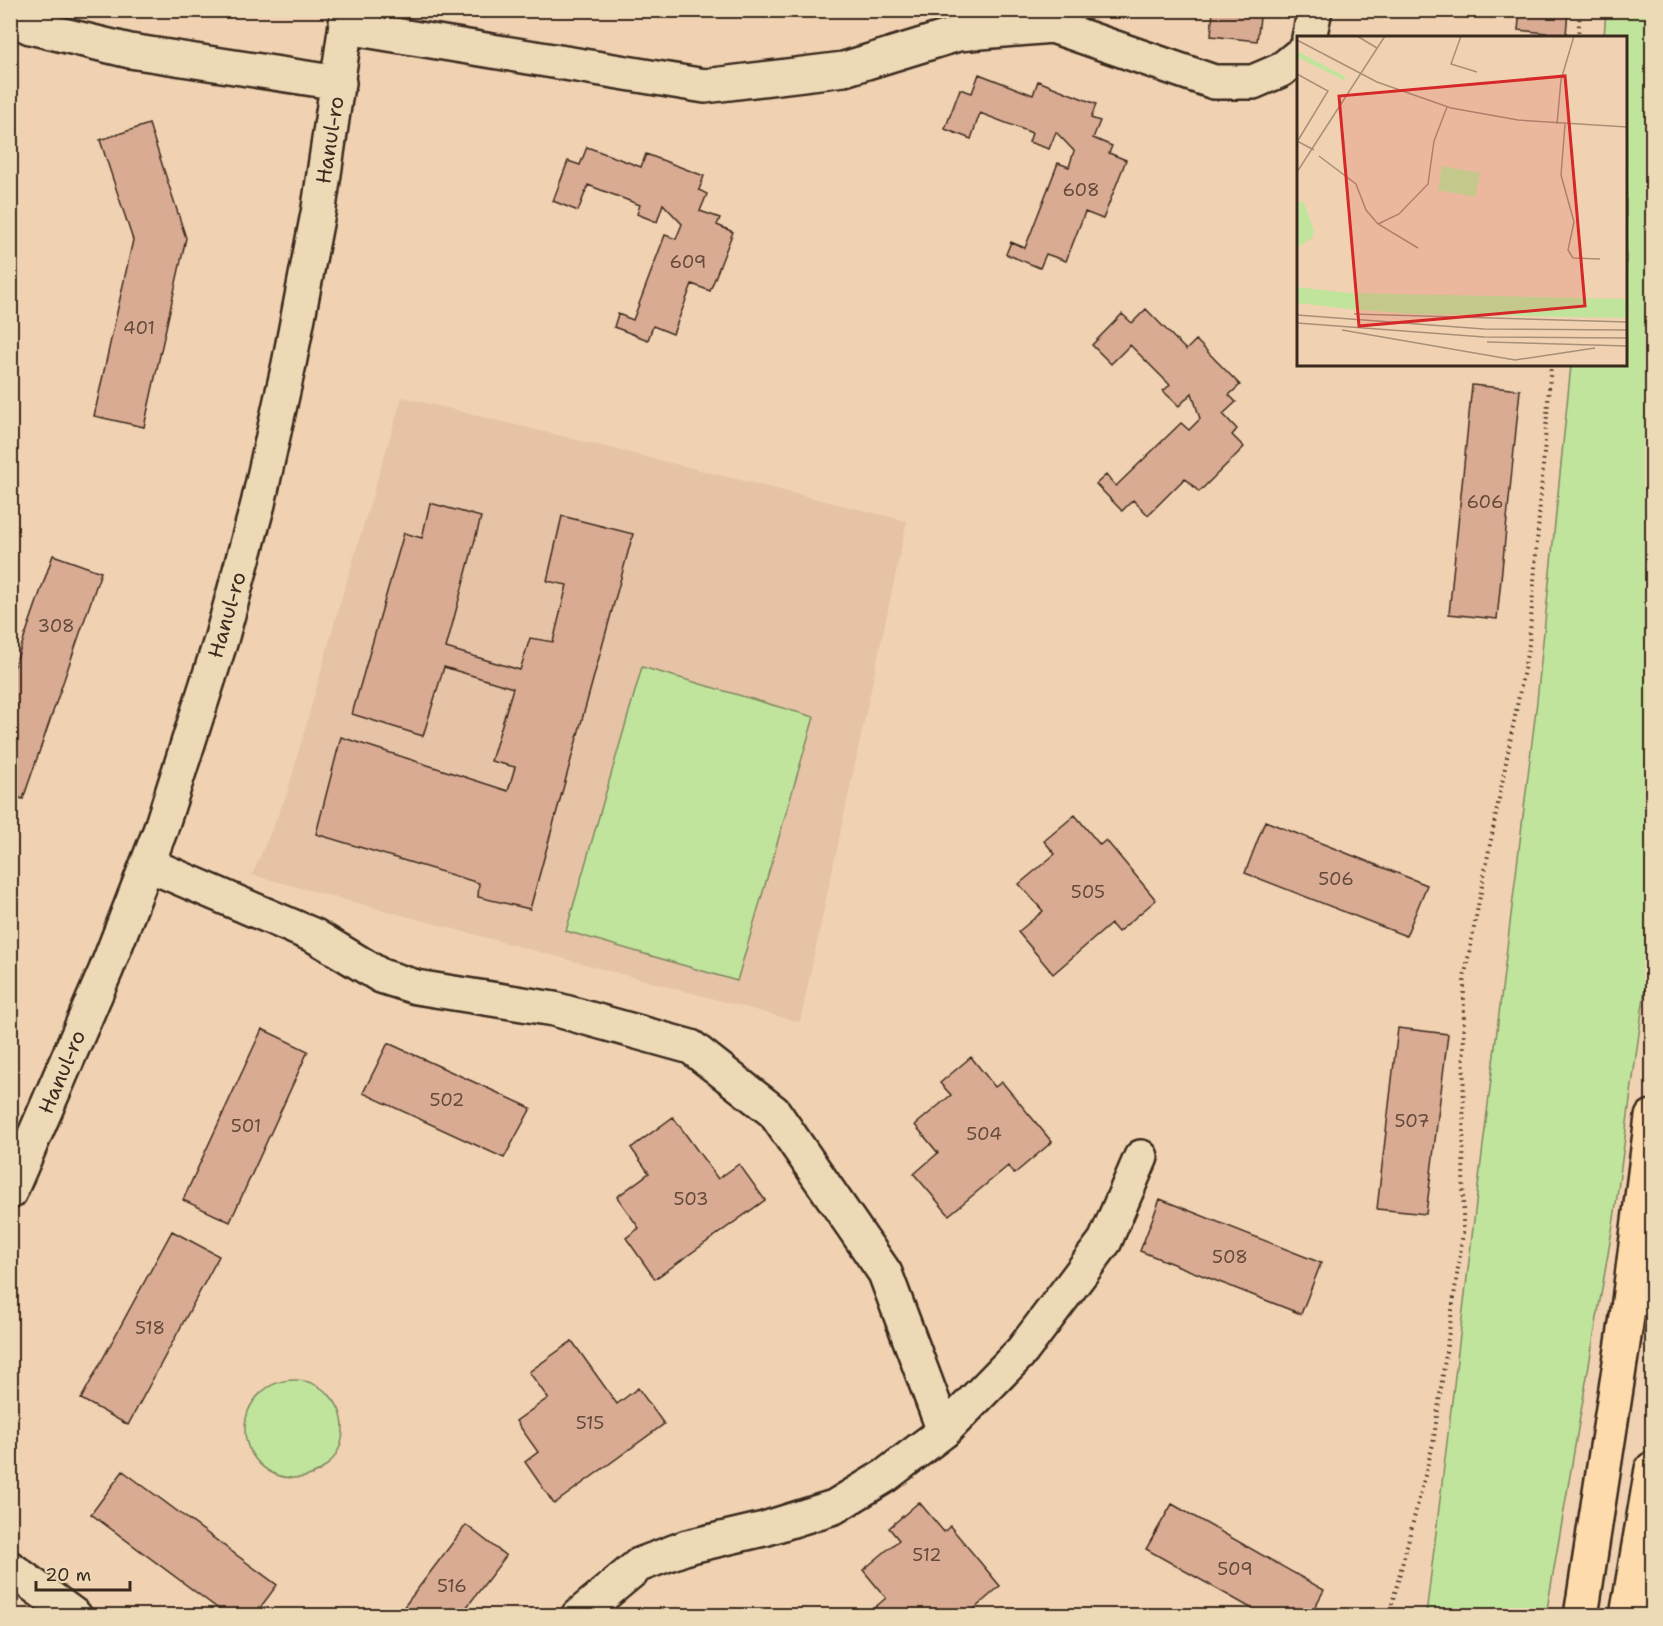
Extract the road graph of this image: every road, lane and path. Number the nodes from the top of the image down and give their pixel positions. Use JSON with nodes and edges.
{"nodes":[{"id":1,"x":1315,"y":10,"type":"edge"},
{"id":2,"x":1580,"y":10,"type":"edge"},
{"id":3,"x":10,"y":18,"type":"edge"},
{"id":4,"x":347,"y":19,"type":"edge"},
{"id":5,"x":1310,"y":36,"type":"edge"},
{"id":6,"x":1578,"y":36,"type":"edge"},
{"id":7,"x":1297,"y":58,"type":"edge"},
{"id":8,"x":339,"y":83,"type":"junction"},
{"id":9,"x":1551,"y":366,"type":"edge"},
{"id":10,"x":147,"y":864,"type":"junction"},
{"id":11,"x":1653,"y":1118,"type":"edge"},
{"id":12,"x":1141,"y":1157,"type":"dead end"},
{"id":13,"x":10,"y":1192,"type":"edge"},
{"id":14,"x":944,"y":1431,"type":"junction"},
{"id":15,"x":1653,"y":1469,"type":"edge"},
{"id":16,"x":10,"y":1568,"type":"edge"},
{"id":17,"x":75,"y":1616,"type":"edge"},
{"id":18,"x":578,"y":1616,"type":"edge"},
{"id":19,"x":1389,"y":1616,"type":"edge"},
{"id":20,"x":1581,"y":1616,"type":"edge"},
{"id":21,"x":1627,"y":1616,"type":"edge"}],
"edges":[{"from":1,"to":5,"type":"street"},
{"from":2,"to":6,"type":"path"},
{"from":3,"to":8,"type":"street"},
{"from":4,"to":7,"type":"street"},
{"from":4,"to":8,"type":"street","name":"Hanul-ro"},
{"from":8,"to":10,"type":"street","name":"Hanul-ro"},
{"from":9,"to":19,"type":"path"},
{"from":10,"to":13,"type":"street","name":"Hanul-ro"},
{"from":10,"to":14,"type":"street"},
{"from":11,"to":20,"type":"highway"},
{"from":12,"to":14,"type":"street"},
{"from":14,"to":18,"type":"street"},
{"from":15,"to":21,"type":"highway"},
{"from":16,"to":17,"type":"street"}]}
